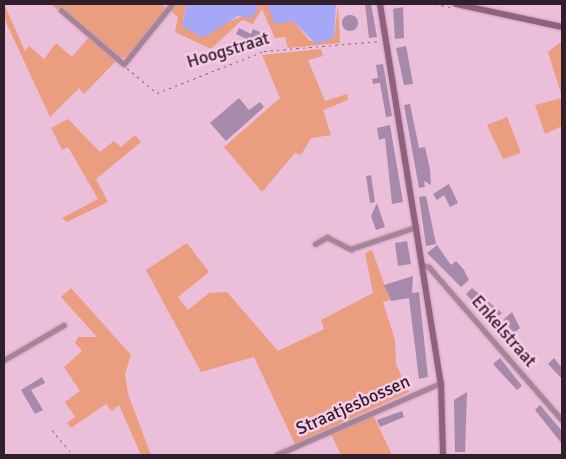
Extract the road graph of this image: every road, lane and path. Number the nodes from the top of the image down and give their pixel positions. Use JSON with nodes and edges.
{"nodes":[{"id":1,"x":172,"y":4,"type":"edge"},
{"id":2,"x":380,"y":4,"type":"edge"},
{"id":3,"x":456,"y":4,"type":"edge"},
{"id":4,"x":61,"y":10,"type":"dead end"},
{"id":5,"x":562,"y":27,"type":"edge"},
{"id":6,"x":387,"y":41,"type":"junction"},
{"id":7,"x":124,"y":64,"type":"junction"},
{"id":8,"x":416,"y":227,"type":"junction"},
{"id":9,"x":316,"y":244,"type":"dead end"},
{"id":10,"x":422,"y":265,"type":"junction"},
{"id":11,"x":64,"y":325,"type":"dead end"},
{"id":12,"x":4,"y":360,"type":"edge"},
{"id":13,"x":441,"y":383,"type":"junction"},
{"id":14,"x":562,"y":420,"type":"edge"},
{"id":15,"x":52,"y":430,"type":"dead end"},
{"id":16,"x":73,"y":455,"type":"edge"},
{"id":17,"x":276,"y":455,"type":"edge"},
{"id":18,"x":444,"y":455,"type":"edge"}],
"edges":[{"from":1,"to":7,"type":"street"},
{"from":2,"to":6,"type":"street"},
{"from":3,"to":5,"type":"street"},
{"from":4,"to":7,"type":"street"},
{"from":6,"to":7,"type":"path","name":"Hoogstraat"},
{"from":6,"to":8,"type":"street"},
{"from":8,"to":9,"type":"street"},
{"from":8,"to":10,"type":"street"},
{"from":10,"to":13,"type":"street"},
{"from":10,"to":14,"type":"street","name":"Enkelstraat"},
{"from":11,"to":12,"type":"street"},
{"from":13,"to":17,"type":"street","name":"Straatjesbossen"},
{"from":13,"to":18,"type":"street"},
{"from":15,"to":16,"type":"path"}]}
